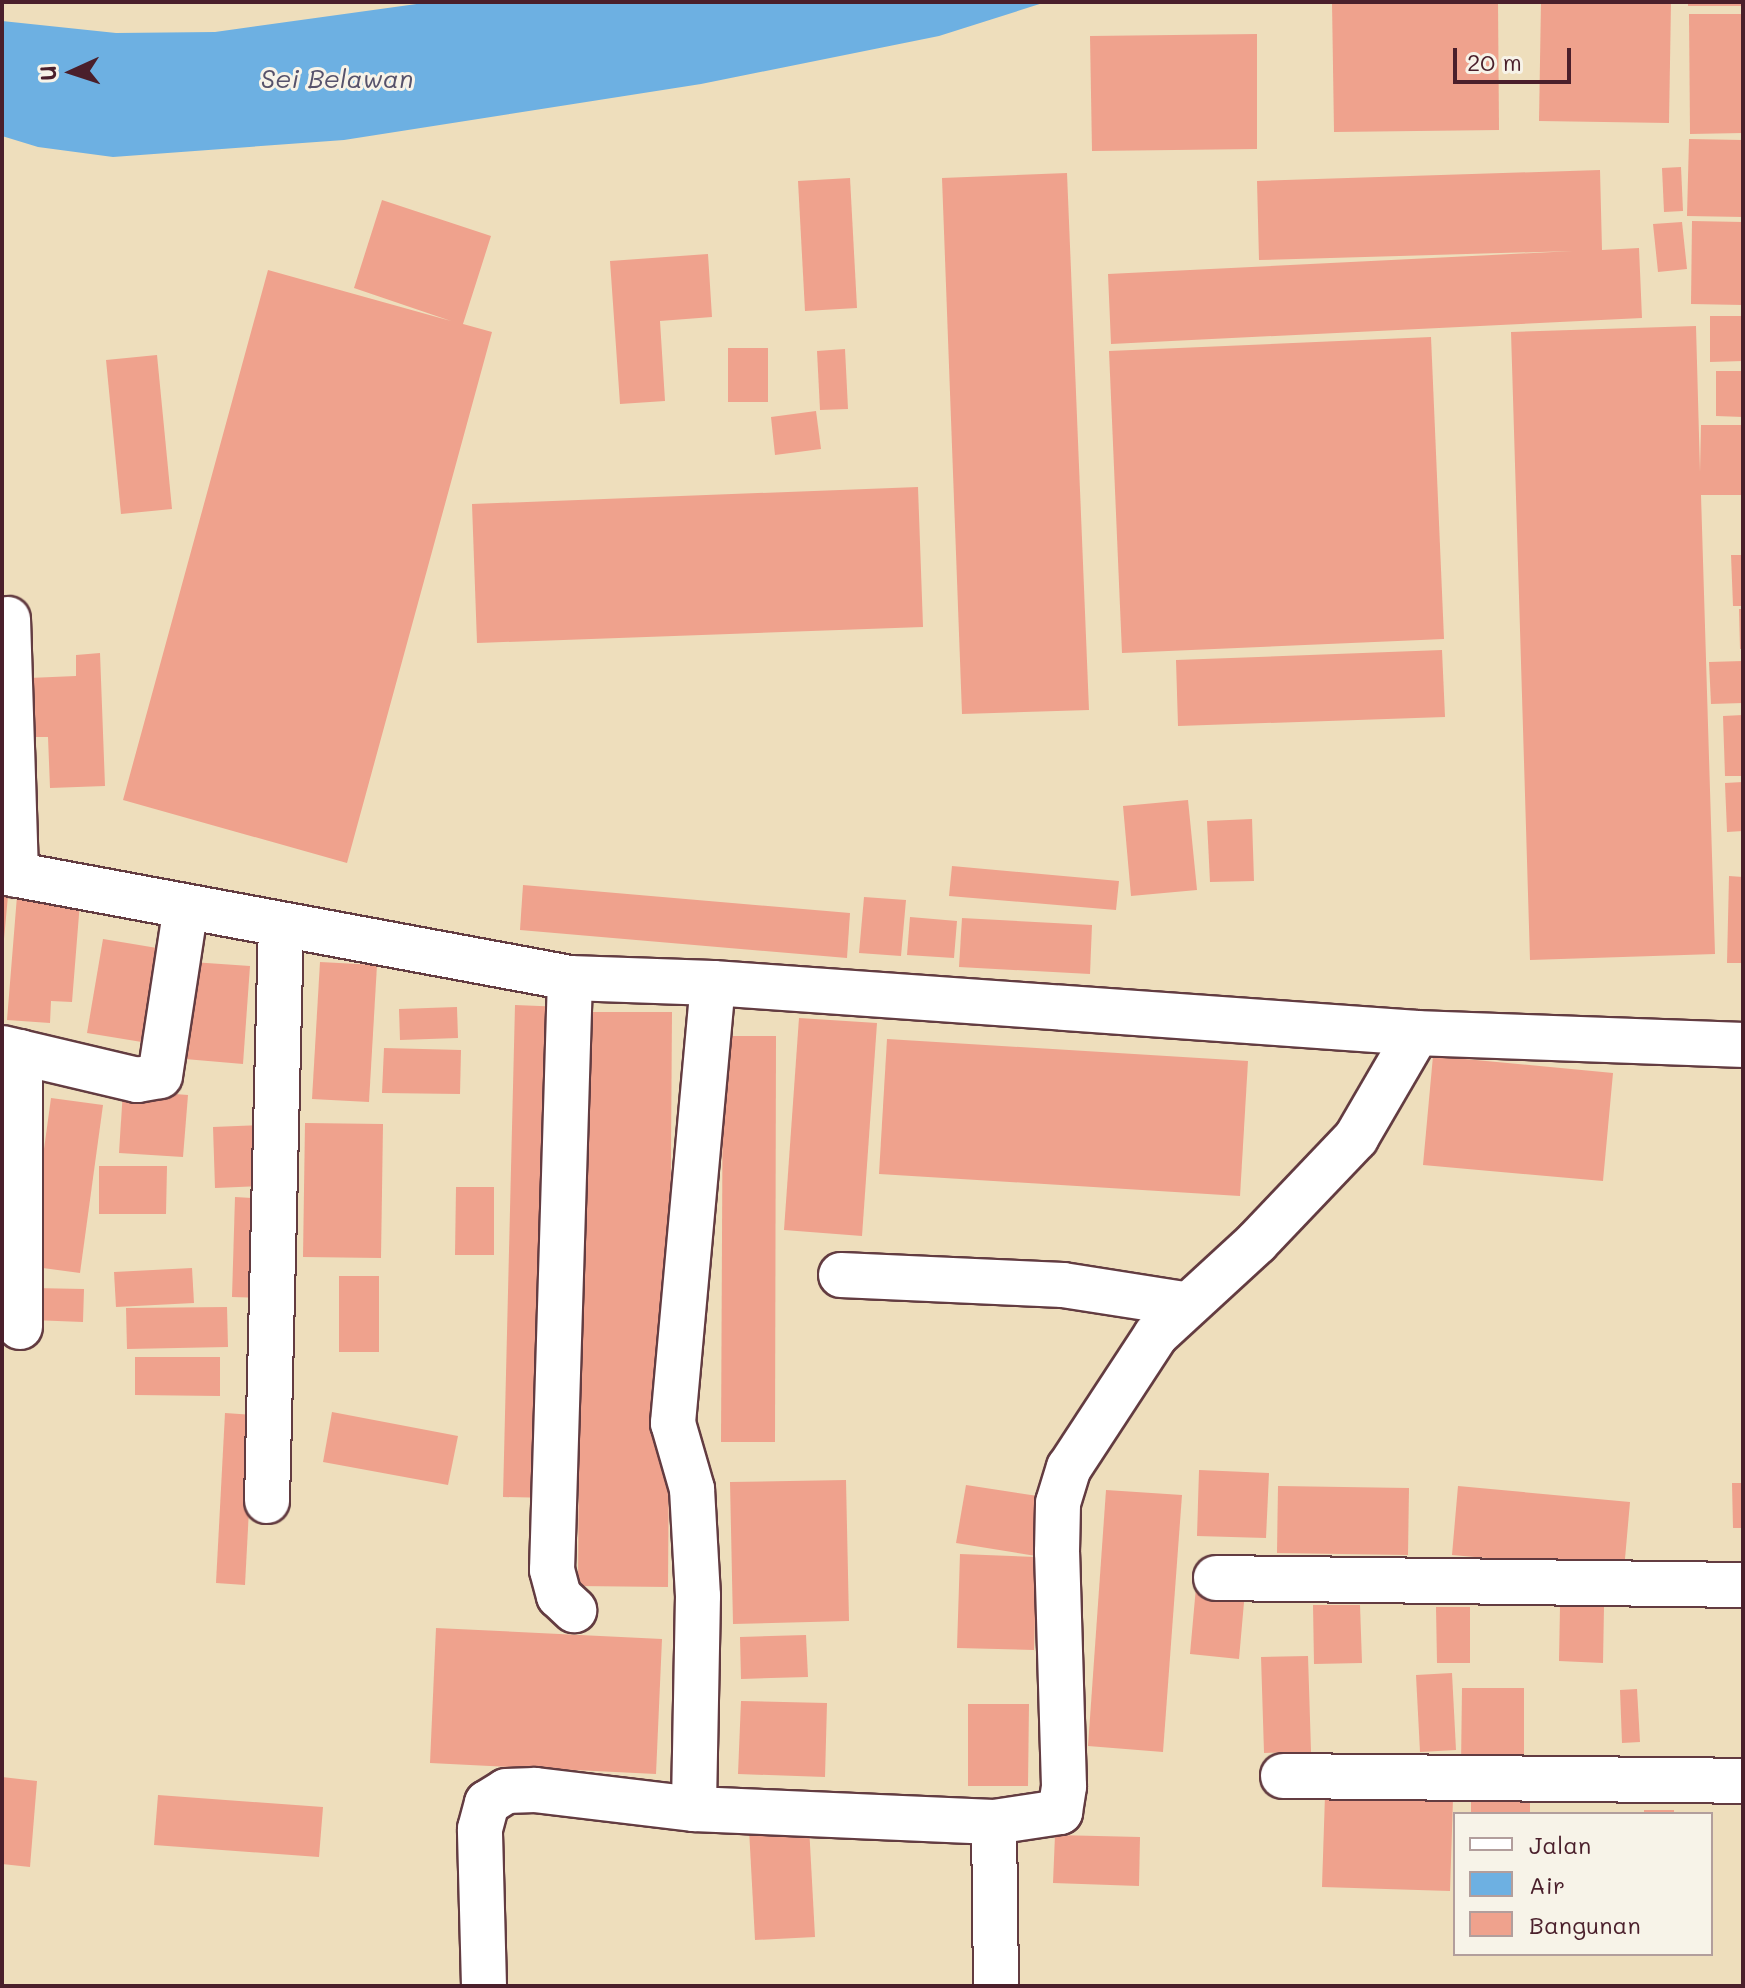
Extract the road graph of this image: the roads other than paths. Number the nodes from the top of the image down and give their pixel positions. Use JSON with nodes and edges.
{"nodes":[{"id":1,"x":8,"y":619,"type":"dead end"},
{"id":2,"x":9,"y":874,"type":"edge"},
{"id":3,"x":186,"y":907,"type":"junction"},
{"id":4,"x":281,"y":925,"type":"junction"},
{"id":5,"x":570,"y":978,"type":"junction"},
{"id":6,"x":713,"y":983,"type":"junction"},
{"id":7,"x":1417,"y":1033,"type":"junction"},
{"id":8,"x":1743,"y":1045,"type":"edge"},
{"id":9,"x":11,"y":1050,"type":"edge"},
{"id":10,"x":841,"y":1275,"type":"dead end"},
{"id":11,"x":1184,"y":1304,"type":"junction"},
{"id":12,"x":20,"y":1327,"type":"dead end"},
{"id":13,"x":267,"y":1501,"type":"dead end"},
{"id":14,"x":1216,"y":1578,"type":"dead end"},
{"id":15,"x":1743,"y":1585,"type":"edge"},
{"id":16,"x":574,"y":1610,"type":"dead end"},
{"id":17,"x":1283,"y":1776,"type":"dead end"},
{"id":18,"x":1743,"y":1781,"type":"edge"},
{"id":19,"x":694,"y":1809,"type":"junction"},
{"id":20,"x":994,"y":1822,"type":"junction"},
{"id":21,"x":484,"y":1986,"type":"edge"},
{"id":22,"x":996,"y":1986,"type":"edge"}],
"edges":[{"from":1,"to":2,"type":"street"},
{"from":2,"to":3,"type":"street"},
{"from":3,"to":4,"type":"street"},
{"from":3,"to":9,"type":"street"},
{"from":4,"to":5,"type":"street"},
{"from":4,"to":13,"type":"street"},
{"from":5,"to":6,"type":"street"},
{"from":5,"to":16,"type":"street"},
{"from":6,"to":7,"type":"street"},
{"from":6,"to":19,"type":"street"},
{"from":7,"to":8,"type":"street"},
{"from":7,"to":11,"type":"street"},
{"from":9,"to":12,"type":"street"},
{"from":10,"to":11,"type":"street"},
{"from":11,"to":20,"type":"street"},
{"from":14,"to":15,"type":"street"},
{"from":17,"to":18,"type":"street"},
{"from":19,"to":20,"type":"street"},
{"from":19,"to":21,"type":"street"},
{"from":20,"to":22,"type":"street"}]}
